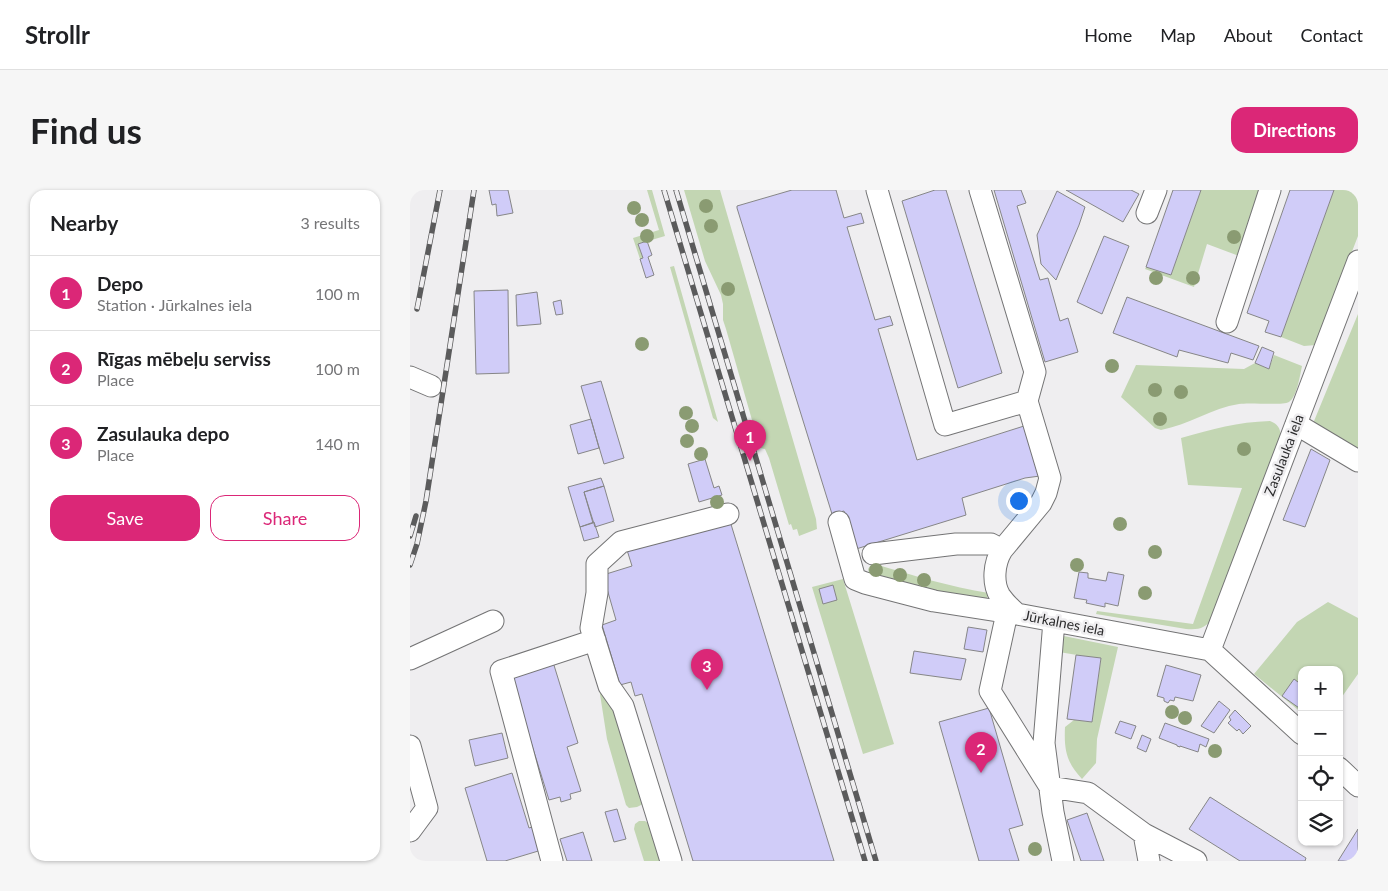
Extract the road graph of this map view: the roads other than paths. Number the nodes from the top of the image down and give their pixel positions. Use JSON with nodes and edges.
{"nodes":[{"id":1,"x":877,"y":190,"type":"edge"},
{"id":2,"x":980,"y":190,"type":"edge"},
{"id":3,"x":1156,"y":190,"type":"edge"},
{"id":4,"x":1270,"y":190,"type":"edge"},
{"id":5,"x":1147,"y":213,"type":"dead end"},
{"id":6,"x":1358,"y":261,"type":"edge"},
{"id":7,"x":1226,"y":322,"type":"dead end"},
{"id":8,"x":410,"y":377,"type":"edge"},
{"id":9,"x":431,"y":386,"type":"dead end"},
{"id":10,"x":1027,"y":401,"type":"junction"},
{"id":11,"x":1296,"y":424,"type":"junction"},
{"id":12,"x":1358,"y":461,"type":"edge"},
{"id":13,"x":728,"y":514,"type":"dead end"},
{"id":14,"x":839,"y":522,"type":"dead end"},
{"id":15,"x":1002,"y":550,"type":"junction"},
{"id":16,"x":873,"y":554,"type":"dead end"},
{"id":17,"x":1012,"y":613,"type":"junction"},
{"id":18,"x":493,"y":621,"type":"dead end"},
{"id":19,"x":1054,"y":621,"type":"junction"},
{"id":20,"x":595,"y":640,"type":"junction"},
{"id":21,"x":1210,"y":650,"type":"junction"},
{"id":22,"x":410,"y":659,"type":"edge"},
{"id":23,"x":1298,"y":730,"type":"edge"},
{"id":24,"x":410,"y":746,"type":"edge"},
{"id":25,"x":1343,"y":772,"type":"edge"},
{"id":26,"x":1358,"y":786,"type":"edge"},
{"id":27,"x":1050,"y":787,"type":"junction"},
{"id":28,"x":410,"y":831,"type":"edge"},
{"id":29,"x":1144,"y":834,"type":"junction"},
{"id":30,"x":552,"y":861,"type":"edge"},
{"id":31,"x":672,"y":861,"type":"edge"},
{"id":32,"x":1063,"y":861,"type":"edge"},
{"id":33,"x":1149,"y":861,"type":"edge"},
{"id":34,"x":1196,"y":861,"type":"edge"}],
"edges":[{"from":1,"to":10,"type":"street"},
{"from":2,"to":10,"type":"street"},
{"from":3,"to":5,"type":"street"},
{"from":4,"to":7,"type":"street"},
{"from":6,"to":11,"type":"street","name":"Zasulauka iela"},
{"from":8,"to":9,"type":"street"},
{"from":10,"to":15,"type":"street"},
{"from":11,"to":12,"type":"street"},
{"from":11,"to":21,"type":"street","name":"Zasulauka iela"},
{"from":13,"to":20,"type":"street"},
{"from":14,"to":17,"type":"street","name":"Jūrkalnes iela"},
{"from":15,"to":16,"type":"street"},
{"from":15,"to":17,"type":"street"},
{"from":17,"to":19,"type":"street","name":"Jūrkalnes iela"},
{"from":17,"to":27,"type":"street"},
{"from":18,"to":22,"type":"street"},
{"from":19,"to":21,"type":"street","name":"Jūrkalnes iela"},
{"from":19,"to":27,"type":"street"},
{"from":20,"to":30,"type":"street"},
{"from":20,"to":31,"type":"street"},
{"from":21,"to":23,"type":"street"},
{"from":24,"to":28,"type":"street"},
{"from":25,"to":26,"type":"street"},
{"from":27,"to":29,"type":"street"},
{"from":27,"to":32,"type":"street"},
{"from":29,"to":33,"type":"street"},
{"from":29,"to":34,"type":"street"}]}
